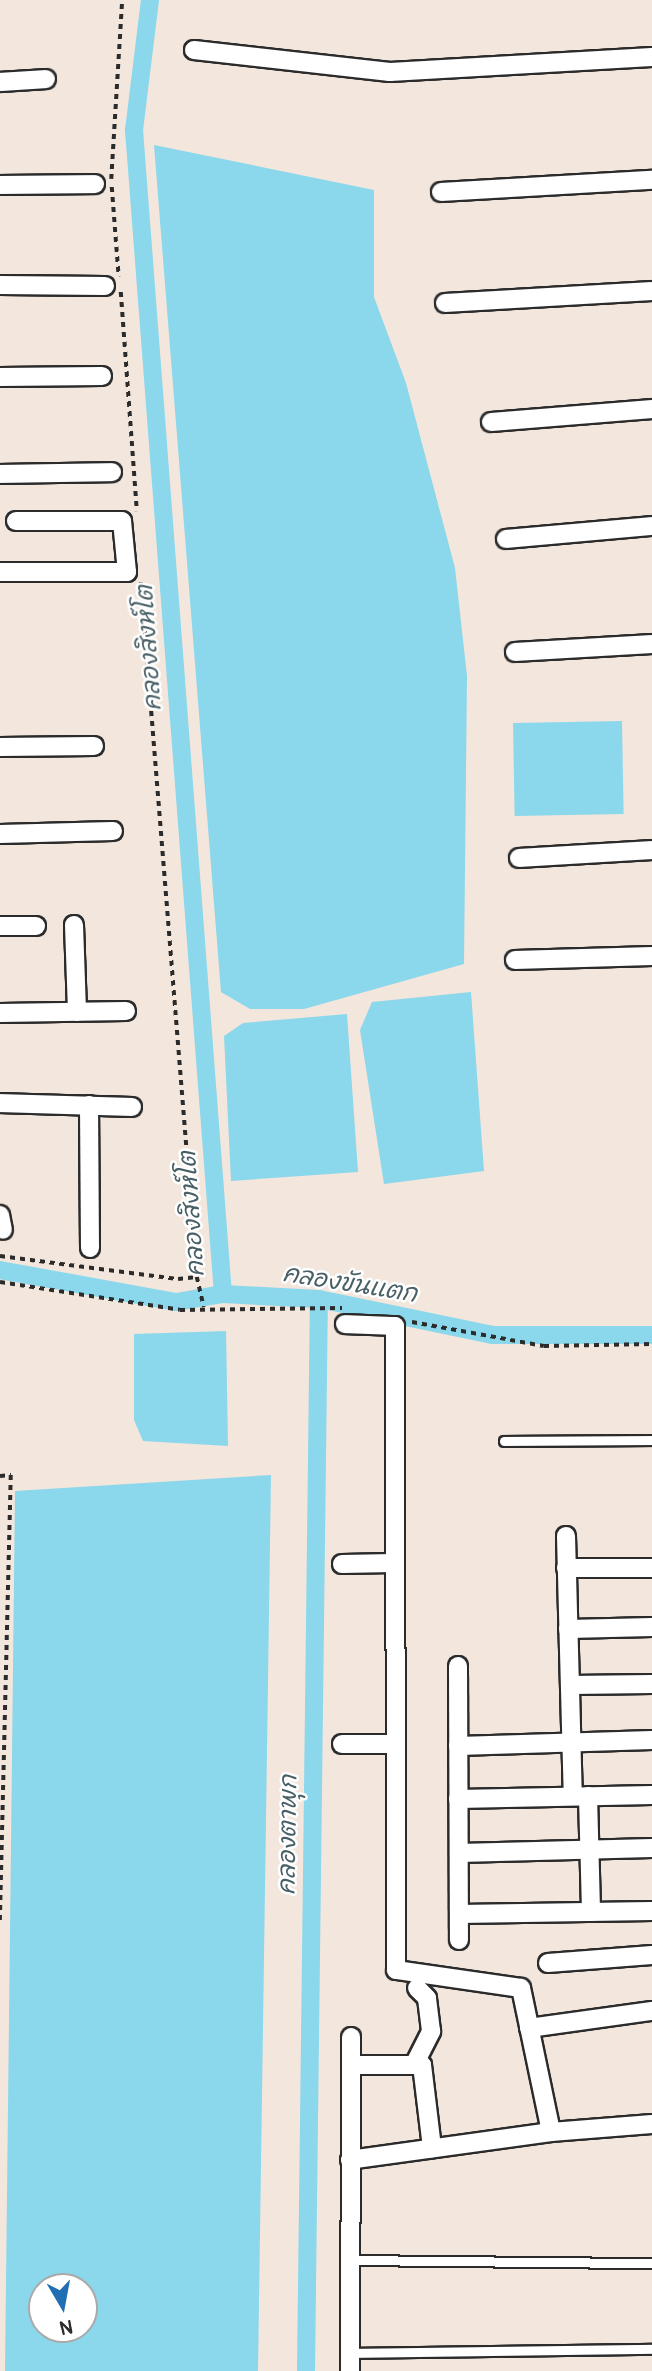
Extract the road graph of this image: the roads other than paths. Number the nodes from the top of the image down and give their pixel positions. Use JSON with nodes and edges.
{"nodes":[{"id":1,"x":194,"y":50,"type":"dead end"},
{"id":2,"x":652,"y":57,"type":"edge"},
{"id":3,"x":46,"y":79,"type":"dead end"},
{"id":4,"x":0,"y":82,"type":"edge"},
{"id":5,"x":652,"y":180,"type":"edge"},
{"id":6,"x":95,"y":184,"type":"dead end"},
{"id":7,"x":0,"y":185,"type":"edge"},
{"id":8,"x":441,"y":192,"type":"dead end"},
{"id":9,"x":0,"y":285,"type":"edge"},
{"id":10,"x":105,"y":286,"type":"dead end"},
{"id":11,"x":652,"y":292,"type":"edge"},
{"id":12,"x":445,"y":303,"type":"dead end"},
{"id":13,"x":102,"y":376,"type":"dead end"},
{"id":14,"x":0,"y":377,"type":"edge"},
{"id":15,"x":652,"y":409,"type":"edge"},
{"id":16,"x":491,"y":422,"type":"dead end"},
{"id":17,"x":112,"y":472,"type":"dead end"},
{"id":18,"x":0,"y":474,"type":"edge"},
{"id":19,"x":16,"y":521,"type":"dead end"},
{"id":20,"x":652,"y":526,"type":"edge"},
{"id":21,"x":506,"y":539,"type":"dead end"},
{"id":22,"x":0,"y":572,"type":"edge"},
{"id":23,"x":652,"y":644,"type":"edge"},
{"id":24,"x":516,"y":652,"type":"dead end"},
{"id":25,"x":94,"y":746,"type":"dead end"},
{"id":26,"x":0,"y":747,"type":"edge"},
{"id":27,"x":113,"y":831,"type":"dead end"},
{"id":28,"x":0,"y":834,"type":"edge"},
{"id":29,"x":652,"y":850,"type":"edge"},
{"id":30,"x":519,"y":858,"type":"dead end"},
{"id":31,"x":74,"y":925,"type":"dead end"},
{"id":32,"x":0,"y":926,"type":"edge"},
{"id":33,"x":36,"y":926,"type":"dead end"},
{"id":34,"x":652,"y":956,"type":"edge"},
{"id":35,"x":515,"y":960,"type":"dead end"},
{"id":36,"x":126,"y":1011,"type":"dead end"},
{"id":37,"x":77,"y":1012,"type":"junction"},
{"id":38,"x":0,"y":1013,"type":"edge"},
{"id":39,"x":0,"y":1103,"type":"edge"},
{"id":40,"x":89,"y":1105,"type":"junction"},
{"id":41,"x":132,"y":1107,"type":"dead end"},
{"id":42,"x":90,"y":1248,"type":"dead end"},
{"id":43,"x":347,"y":1316,"type":"road end"},
{"id":44,"x":504,"y":1440,"type":"dead end"},
{"id":45,"x":652,"y":1440,"type":"edge"},
{"id":46,"x":565,"y":1536,"type":"dead end"},
{"id":47,"x":393,"y":1563,"type":"junction"},
{"id":48,"x":342,"y":1564,"type":"dead end"},
{"id":49,"x":652,"y":1567,"type":"edge"},
{"id":50,"x":566,"y":1568,"type":"junction"},
{"id":51,"x":652,"y":1627,"type":"edge"},
{"id":52,"x":568,"y":1629,"type":"junction"},
{"id":53,"x":458,"y":1666,"type":"dead end"},
{"id":54,"x":652,"y":1684,"type":"edge"},
{"id":55,"x":570,"y":1685,"type":"junction"},
{"id":56,"x":652,"y":1740,"type":"edge"},
{"id":57,"x":571,"y":1742,"type":"junction"},
{"id":58,"x":342,"y":1744,"type":"dead end"},
{"id":59,"x":391,"y":1744,"type":"junction"},
{"id":60,"x":458,"y":1746,"type":"junction"},
{"id":61,"x":652,"y":1795,"type":"edge"},
{"id":62,"x":580,"y":1796,"type":"junction"},
{"id":63,"x":458,"y":1799,"type":"junction"},
{"id":64,"x":652,"y":1848,"type":"edge"},
{"id":65,"x":590,"y":1849,"type":"junction"},
{"id":66,"x":459,"y":1853,"type":"junction"},
{"id":67,"x":652,"y":1911,"type":"edge"},
{"id":68,"x":591,"y":1912,"type":"junction"},
{"id":69,"x":459,"y":1914,"type":"junction"},
{"id":70,"x":459,"y":1940,"type":"dead end"},
{"id":71,"x":652,"y":1955,"type":"edge"},
{"id":72,"x":548,"y":1964,"type":"dead end"},
{"id":73,"x":417,"y":1988,"type":"dead end"},
{"id":74,"x":652,"y":2011,"type":"edge"},
{"id":75,"x":529,"y":2028,"type":"junction"},
{"id":76,"x":351,"y":2037,"type":"dead end"},
{"id":77,"x":414,"y":2065,"type":"junction"},
{"id":78,"x":351,"y":2066,"type":"junction"},
{"id":79,"x":652,"y":2124,"type":"edge"},
{"id":80,"x":551,"y":2132,"type":"junction"},
{"id":81,"x":432,"y":2148,"type":"junction"},
{"id":82,"x":350,"y":2160,"type":"junction"},
{"id":83,"x":350,"y":2260,"type":"junction"},
{"id":84,"x":652,"y":2263,"type":"edge"},
{"id":85,"x":652,"y":2348,"type":"edge"},
{"id":86,"x":350,"y":2353,"type":"junction"},
{"id":87,"x":350,"y":2371,"type":"edge"}],
"edges":[{"from":1,"to":2,"type":"street"},
{"from":3,"to":4,"type":"street"},
{"from":5,"to":8,"type":"street"},
{"from":6,"to":7,"type":"street"},
{"from":9,"to":10,"type":"street"},
{"from":11,"to":12,"type":"street"},
{"from":13,"to":14,"type":"street"},
{"from":15,"to":16,"type":"street"},
{"from":17,"to":18,"type":"street"},
{"from":19,"to":22,"type":"street"},
{"from":20,"to":21,"type":"street"},
{"from":23,"to":24,"type":"street"},
{"from":25,"to":26,"type":"street"},
{"from":27,"to":28,"type":"street"},
{"from":29,"to":30,"type":"street"},
{"from":31,"to":37,"type":"street"},
{"from":32,"to":33,"type":"street"},
{"from":34,"to":35,"type":"street"},
{"from":36,"to":37,"type":"street"},
{"from":37,"to":38,"type":"street"},
{"from":39,"to":40,"type":"street"},
{"from":40,"to":41,"type":"street"},
{"from":40,"to":42,"type":"street"},
{"from":43,"to":47,"type":"street"},
{"from":44,"to":45,"type":"lane"},
{"from":46,"to":50,"type":"street"},
{"from":47,"to":48,"type":"street"},
{"from":47,"to":59,"type":"street"},
{"from":49,"to":50,"type":"street"},
{"from":50,"to":52,"type":"street"},
{"from":51,"to":52,"type":"street"},
{"from":52,"to":55,"type":"street"},
{"from":53,"to":60,"type":"street"},
{"from":54,"to":55,"type":"street"},
{"from":55,"to":57,"type":"street"},
{"from":56,"to":57,"type":"street"},
{"from":57,"to":60,"type":"street"},
{"from":57,"to":62,"type":"street"},
{"from":58,"to":59,"type":"street"},
{"from":59,"to":75,"type":"street"},
{"from":60,"to":63,"type":"street"},
{"from":61,"to":62,"type":"street"},
{"from":62,"to":63,"type":"street"},
{"from":62,"to":65,"type":"street"},
{"from":63,"to":66,"type":"street"},
{"from":64,"to":65,"type":"street"},
{"from":65,"to":66,"type":"street"},
{"from":65,"to":68,"type":"street"},
{"from":66,"to":69,"type":"street"},
{"from":67,"to":68,"type":"street"},
{"from":68,"to":69,"type":"street"},
{"from":69,"to":70,"type":"street"},
{"from":71,"to":72,"type":"street"},
{"from":73,"to":77,"type":"street"},
{"from":74,"to":75,"type":"street"},
{"from":75,"to":80,"type":"street"},
{"from":76,"to":78,"type":"street"},
{"from":77,"to":78,"type":"street"},
{"from":77,"to":81,"type":"street"},
{"from":78,"to":82,"type":"street"},
{"from":79,"to":80,"type":"street"},
{"from":80,"to":81,"type":"street"},
{"from":81,"to":82,"type":"street"},
{"from":82,"to":83,"type":"street"},
{"from":83,"to":84,"type":"lane"},
{"from":83,"to":86,"type":"street"},
{"from":85,"to":86,"type":"lane"},
{"from":86,"to":87,"type":"street"}]}
